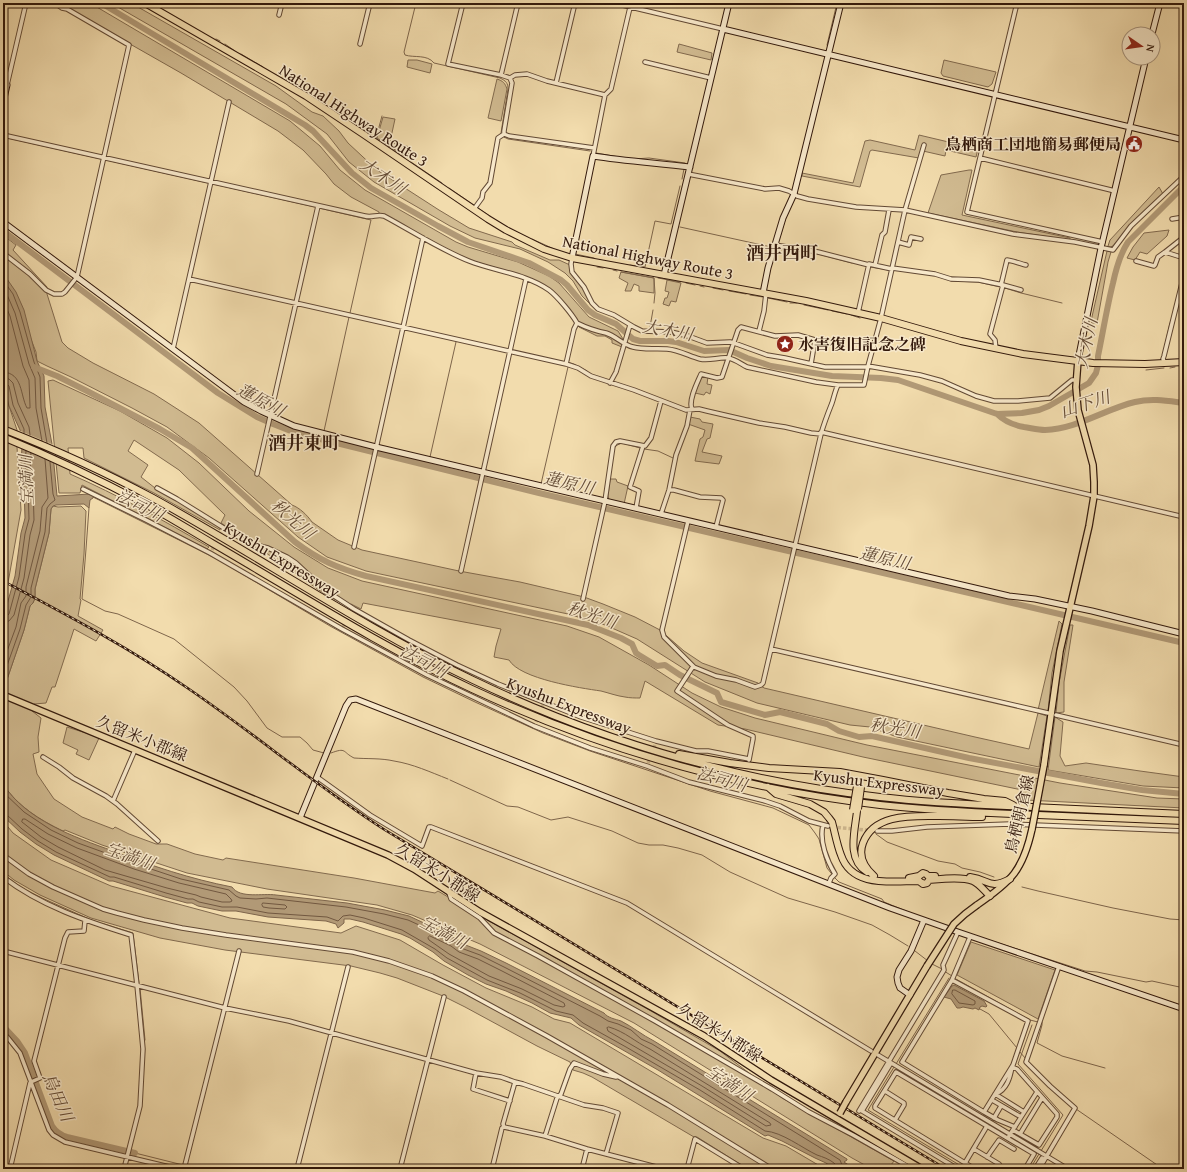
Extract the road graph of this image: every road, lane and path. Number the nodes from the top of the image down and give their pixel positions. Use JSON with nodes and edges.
{"nodes":[{"id":1,"x":26,"y":3,"type":"edge"},
{"id":2,"x":55,"y":3,"type":"edge"},
{"id":3,"x":145,"y":3,"type":"edge"},
{"id":4,"x":282,"y":3,"type":"edge"},
{"id":5,"x":370,"y":3,"type":"edge"},
{"id":6,"x":463,"y":3,"type":"edge"},
{"id":7,"x":518,"y":3,"type":"edge"},
{"id":8,"x":575,"y":3,"type":"edge"},
{"id":9,"x":614,"y":3,"type":"edge"},
{"id":10,"x":729,"y":3,"type":"edge"},
{"id":11,"x":841,"y":3,"type":"edge"},
{"id":12,"x":1017,"y":3,"type":"edge"},
{"id":13,"x":1160,"y":3,"type":"edge"},
{"id":14,"x":631,"y":5,"type":"edge"},
{"id":15,"x":279,"y":15,"type":"dead end"},
{"id":16,"x":1154,"y":26,"type":"edge"},
{"id":17,"x":723,"y":30,"type":"junction"},
{"id":18,"x":360,"y":44,"type":"dead end"},
{"id":19,"x":828,"y":55,"type":"junction"},
{"id":20,"x":645,"y":62,"type":"dead end"},
{"id":21,"x":1144,"y":66,"type":"edge"},
{"id":22,"x":501,"y":75,"type":"junction"},
{"id":23,"x":510,"y":78,"type":"junction"},
{"id":24,"x":711,"y":78,"type":"junction"},
{"id":25,"x":556,"y":83,"type":"junction"},
{"id":26,"x":5,"y":84,"type":"edge"},
{"id":27,"x":605,"y":95,"type":"junction"},
{"id":28,"x":995,"y":95,"type":"junction"},
{"id":29,"x":229,"y":102,"type":"dead end"},
{"id":30,"x":3,"y":103,"type":"edge"},
{"id":31,"x":1130,"y":127,"type":"junction"},
{"id":32,"x":3,"y":135,"type":"edge"},
{"id":33,"x":502,"y":135,"type":"junction"},
{"id":34,"x":1184,"y":140,"type":"edge"},
{"id":35,"x":924,"y":145,"type":"dead end"},
{"id":36,"x":594,"y":148,"type":"junction"},
{"id":37,"x":593,"y":156,"type":"junction"},
{"id":38,"x":104,"y":158,"type":"junction"},
{"id":39,"x":980,"y":158,"type":"junction"},
{"id":40,"x":690,"y":167,"type":"junction"},
{"id":41,"x":688,"y":174,"type":"junction"},
{"id":42,"x":1184,"y":176,"type":"edge"},
{"id":43,"x":210,"y":182,"type":"junction"},
{"id":44,"x":1182,"y":182,"type":"edge"},
{"id":45,"x":1115,"y":191,"type":"junction"},
{"id":46,"x":794,"y":194,"type":"junction"},
{"id":47,"x":318,"y":206,"type":"junction"},
{"id":48,"x":474,"y":209,"type":"junction"},
{"id":49,"x":889,"y":210,"type":"junction"},
{"id":50,"x":905,"y":210,"type":"junction"},
{"id":51,"x":1184,"y":217,"type":"edge"},
{"id":52,"x":1172,"y":219,"type":"dead end"},
{"id":53,"x":3,"y":222,"type":"edge"},
{"id":54,"x":1184,"y":237,"type":"edge"},
{"id":55,"x":423,"y":238,"type":"junction"},
{"id":56,"x":921,"y":239,"type":"dead end"},
{"id":57,"x":898,"y":242,"type":"junction"},
{"id":58,"x":1103,"y":242,"type":"junction"},
{"id":59,"x":775,"y":245,"type":"junction"},
{"id":60,"x":1101,"y":248,"type":"junction"},
{"id":61,"x":1165,"y":252,"type":"junction"},
{"id":62,"x":3,"y":253,"type":"edge"},
{"id":63,"x":572,"y":258,"type":"junction"},
{"id":64,"x":1184,"y":258,"type":"edge"},
{"id":65,"x":1136,"y":261,"type":"dead end"},
{"id":66,"x":868,"y":265,"type":"junction"},
{"id":67,"x":875,"y":265,"type":"junction"},
{"id":68,"x":1026,"y":265,"type":"dead end"},
{"id":69,"x":892,"y":268,"type":"junction"},
{"id":70,"x":664,"y":275,"type":"junction"},
{"id":71,"x":1184,"y":275,"type":"edge"},
{"id":72,"x":77,"y":278,"type":"junction"},
{"id":73,"x":189,"y":279,"type":"junction"},
{"id":74,"x":526,"y":279,"type":"junction"},
{"id":75,"x":1002,"y":285,"type":"junction"},
{"id":76,"x":1021,"y":290,"type":"dead end"},
{"id":77,"x":764,"y":293,"type":"junction"},
{"id":78,"x":296,"y":303,"type":"junction"},
{"id":79,"x":858,"y":313,"type":"junction"},
{"id":80,"x":881,"y":318,"type":"junction"},
{"id":81,"x":577,"y":323,"type":"junction"},
{"id":82,"x":629,"y":326,"type":"junction"},
{"id":83,"x":403,"y":327,"type":"junction"},
{"id":84,"x":759,"y":331,"type":"junction"},
{"id":85,"x":625,"y":342,"type":"junction"},
{"id":86,"x":734,"y":342,"type":"junction"},
{"id":87,"x":173,"y":349,"type":"junction"},
{"id":88,"x":996,"y":349,"type":"junction"},
{"id":89,"x":510,"y":352,"type":"junction"},
{"id":90,"x":729,"y":358,"type":"junction"},
{"id":91,"x":1078,"y":360,"type":"junction"},
{"id":92,"x":1184,"y":362,"type":"edge"},
{"id":93,"x":1165,"y":363,"type":"junction"},
{"id":94,"x":566,"y":364,"type":"junction"},
{"id":95,"x":811,"y":364,"type":"junction"},
{"id":96,"x":868,"y":367,"type":"junction"},
{"id":97,"x":1076,"y":380,"type":"junction"},
{"id":98,"x":610,"y":383,"type":"junction"},
{"id":99,"x":838,"y":385,"type":"junction"},
{"id":100,"x":661,"y":401,"type":"junction"},
{"id":101,"x":691,"y":410,"type":"junction"},
{"id":102,"x":270,"y":415,"type":"junction"},
{"id":103,"x":3,"y":429,"type":"edge"},
{"id":104,"x":821,"y":433,"type":"junction"},
{"id":105,"x":3,"y":437,"type":"edge"},
{"id":106,"x":643,"y":446,"type":"junction"},
{"id":107,"x":376,"y":447,"type":"junction"},
{"id":108,"x":483,"y":472,"type":"junction"},
{"id":109,"x":257,"y":474,"type":"dead end"},
{"id":110,"x":157,"y":488,"type":"dead end"},
{"id":111,"x":83,"y":489,"type":"dead end"},
{"id":112,"x":669,"y":490,"type":"junction"},
{"id":113,"x":1094,"y":496,"type":"junction"},
{"id":114,"x":605,"y":501,"type":"junction"},
{"id":115,"x":636,"y":508,"type":"junction"},
{"id":116,"x":661,"y":514,"type":"junction"},
{"id":117,"x":1184,"y":516,"type":"edge"},
{"id":118,"x":688,"y":521,"type":"junction"},
{"id":119,"x":3,"y":526,"type":"edge"},
{"id":120,"x":716,"y":528,"type":"junction"},
{"id":121,"x":3,"y":535,"type":"edge"},
{"id":122,"x":795,"y":546,"type":"junction"},
{"id":123,"x":354,"y":547,"type":"dead end"},
{"id":124,"x":461,"y":570,"type":"dead end"},
{"id":125,"x":583,"y":599,"type":"dead end"},
{"id":126,"x":1071,"y":606,"type":"junction"},
{"id":127,"x":1184,"y":634,"type":"edge"},
{"id":128,"x":771,"y":649,"type":"junction"},
{"id":129,"x":692,"y":668,"type":"junction"},
{"id":130,"x":3,"y":695,"type":"edge"},
{"id":131,"x":1048,"y":713,"type":"dead end"},
{"id":132,"x":1056,"y":715,"type":"dead end"},
{"id":133,"x":654,"y":745,"type":"junction"},
{"id":134,"x":1184,"y":745,"type":"edge"},
{"id":135,"x":135,"y":750,"type":"junction"},
{"id":136,"x":43,"y":757,"type":"dead end"},
{"id":137,"x":860,"y":776,"type":"junction"},
{"id":138,"x":316,"y":777,"type":"junction"},
{"id":139,"x":767,"y":786,"type":"junction"},
{"id":140,"x":742,"y":790,"type":"tunnel mouth"},
{"id":141,"x":741,"y":796,"type":"junction"},
{"id":142,"x":113,"y":801,"type":"junction"},
{"id":143,"x":1015,"y":806,"type":"junction"},
{"id":144,"x":855,"y":811,"type":"junction"},
{"id":145,"x":1184,"y":814,"type":"edge"},
{"id":146,"x":1065,"y":816,"type":"junction"},
{"id":147,"x":300,"y":818,"type":"junction"},
{"id":148,"x":1184,"y":821,"type":"edge"},
{"id":149,"x":823,"y":825,"type":"junction"},
{"id":150,"x":828,"y":826,"type":"tunnel mouth"},
{"id":151,"x":1184,"y":831,"type":"edge"},
{"id":152,"x":877,"y":832,"type":"tunnel mouth"},
{"id":153,"x":158,"y":841,"type":"dead end"},
{"id":154,"x":3,"y":855,"type":"edge"},
{"id":155,"x":418,"y":856,"type":"dead end"},
{"id":156,"x":414,"y":869,"type":"junction"},
{"id":157,"x":874,"y":876,"type":"junction"},
{"id":158,"x":3,"y":877,"type":"edge"},
{"id":159,"x":928,"y":878,"type":"junction"},
{"id":160,"x":975,"y":878,"type":"junction"},
{"id":161,"x":919,"y":879,"type":"junction"},
{"id":162,"x":1010,"y":879,"type":"junction"},
{"id":163,"x":885,"y":881,"type":"junction"},
{"id":164,"x":828,"y":883,"type":"junction"},
{"id":165,"x":449,"y":893,"type":"junction"},
{"id":166,"x":990,"y":896,"type":"junction"},
{"id":167,"x":924,"y":920,"type":"junction"},
{"id":168,"x":85,"y":921,"type":"junction"},
{"id":169,"x":958,"y":932,"type":"junction"},
{"id":170,"x":970,"y":936,"type":"junction"},
{"id":171,"x":3,"y":951,"type":"edge"},
{"id":172,"x":240,"y":952,"type":"dead end"},
{"id":173,"x":58,"y":965,"type":"junction"},
{"id":174,"x":1059,"y":966,"type":"junction"},
{"id":175,"x":348,"y":967,"type":"dead end"},
{"id":176,"x":952,"y":980,"type":"junction"},
{"id":177,"x":137,"y":985,"type":"junction"},
{"id":178,"x":910,"y":995,"type":"junction"},
{"id":179,"x":444,"y":997,"type":"dead end"},
{"id":180,"x":225,"y":1008,"type":"junction"},
{"id":181,"x":1184,"y":1008,"type":"edge"},
{"id":182,"x":3,"y":1033,"type":"edge"},
{"id":183,"x":331,"y":1033,"type":"junction"},
{"id":184,"x":871,"y":1051,"type":"dead end"},
{"id":185,"x":878,"y":1055,"type":"dead end"},
{"id":186,"x":428,"y":1060,"type":"junction"},
{"id":187,"x":890,"y":1062,"type":"junction"},
{"id":188,"x":1012,"y":1067,"type":"junction"},
{"id":189,"x":476,"y":1073,"type":"junction"},
{"id":190,"x":621,"y":1079,"type":"junction"},
{"id":191,"x":32,"y":1081,"type":"junction"},
{"id":192,"x":515,"y":1082,"type":"junction"},
{"id":193,"x":884,"y":1091,"type":"junction"},
{"id":194,"x":1037,"y":1092,"type":"junction"},
{"id":195,"x":995,"y":1094,"type":"junction"},
{"id":196,"x":559,"y":1096,"type":"junction"},
{"id":197,"x":1042,"y":1098,"type":"junction"},
{"id":198,"x":992,"y":1100,"type":"junction"},
{"id":199,"x":510,"y":1101,"type":"junction"},
{"id":200,"x":1001,"y":1106,"type":"junction"},
{"id":201,"x":859,"y":1111,"type":"dead end"},
{"id":202,"x":984,"y":1112,"type":"junction"},
{"id":203,"x":1024,"y":1112,"type":"junction"},
{"id":204,"x":838,"y":1115,"type":"junction"},
{"id":205,"x":1021,"y":1117,"type":"junction"},
{"id":206,"x":994,"y":1118,"type":"junction"},
{"id":207,"x":895,"y":1120,"type":"junction"},
{"id":208,"x":987,"y":1126,"type":"junction"},
{"id":209,"x":504,"y":1127,"type":"junction"},
{"id":210,"x":1014,"y":1129,"type":"junction"},
{"id":211,"x":1011,"y":1134,"type":"junction"},
{"id":212,"x":1020,"y":1134,"type":"junction"},
{"id":213,"x":545,"y":1136,"type":"junction"},
{"id":214,"x":1008,"y":1139,"type":"junction"},
{"id":215,"x":587,"y":1149,"type":"junction"},
{"id":216,"x":974,"y":1149,"type":"junction"},
{"id":217,"x":1014,"y":1149,"type":"dead end"},
{"id":218,"x":606,"y":1154,"type":"junction"},
{"id":219,"x":128,"y":1156,"type":"junction"},
{"id":220,"x":1046,"y":1156,"type":"junction"},
{"id":221,"x":987,"y":1157,"type":"junction"},
{"id":222,"x":1042,"y":1158,"type":"dead end"},
{"id":223,"x":965,"y":1163,"type":"junction"},
{"id":224,"x":999,"y":1164,"type":"dead end"},
{"id":225,"x":10,"y":1169,"type":"edge"},
{"id":226,"x":124,"y":1169,"type":"edge"},
{"id":227,"x":178,"y":1169,"type":"edge"},
{"id":228,"x":184,"y":1169,"type":"edge"},
{"id":229,"x":297,"y":1169,"type":"edge"},
{"id":230,"x":400,"y":1169,"type":"edge"},
{"id":231,"x":492,"y":1169,"type":"edge"},
{"id":232,"x":582,"y":1169,"type":"edge"},
{"id":233,"x":664,"y":1169,"type":"edge"},
{"id":234,"x":687,"y":1169,"type":"edge"},
{"id":235,"x":744,"y":1169,"type":"edge"},
{"id":236,"x":772,"y":1169,"type":"edge"},
{"id":237,"x":912,"y":1169,"type":"edge"},
{"id":238,"x":922,"y":1169,"type":"edge"},
{"id":239,"x":958,"y":1169,"type":"edge"},
{"id":240,"x":975,"y":1169,"type":"edge"},
{"id":241,"x":1025,"y":1169,"type":"edge"},
{"id":242,"x":1035,"y":1169,"type":"edge"},
{"id":243,"x":1039,"y":1169,"type":"edge"},
{"id":244,"x":1068,"y":1169,"type":"edge"}],
"edges":[{"from":1,"to":26,"type":"street"},
{"from":2,"to":38,"type":"street"},
{"from":3,"to":48,"type":"highway","name":"National Highway Route 3"},
{"from":4,"to":15,"type":"street"},
{"from":5,"to":18,"type":"street"},
{"from":6,"to":22,"type":"street"},
{"from":7,"to":22,"type":"street"},
{"from":8,"to":25,"type":"street"},
{"from":9,"to":14,"type":"street"},
{"from":10,"to":17,"type":"street"},
{"from":11,"to":19,"type":"street"},
{"from":12,"to":28,"type":"street"},
{"from":13,"to":16,"type":"street"},
{"from":14,"to":17,"type":"street"},
{"from":14,"to":27,"type":"street"},
{"from":17,"to":19,"type":"street"},
{"from":17,"to":24,"type":"street"},
{"from":19,"to":28,"type":"street"},
{"from":19,"to":46,"type":"street"},
{"from":20,"to":24,"type":"street"},
{"from":21,"to":31,"type":"street"},
{"from":22,"to":23,"type":"street"},
{"from":23,"to":25,"type":"street"},
{"from":23,"to":33,"type":"street"},
{"from":24,"to":40,"type":"street"},
{"from":25,"to":27,"type":"street"},
{"from":26,"to":30,"type":"street"},
{"from":27,"to":36,"type":"street"},
{"from":28,"to":31,"type":"street"},
{"from":28,"to":39,"type":"street"},
{"from":29,"to":43,"type":"street"},
{"from":31,"to":34,"type":"street"},
{"from":31,"to":45,"type":"street"},
{"from":32,"to":38,"type":"street"},
{"from":33,"to":36,"type":"street"},
{"from":33,"to":48,"type":"street"},
{"from":35,"to":50,"type":"street"},
{"from":36,"to":37,"type":"street"},
{"from":37,"to":40,"type":"street"},
{"from":37,"to":63,"type":"street"},
{"from":38,"to":43,"type":"street"},
{"from":38,"to":72,"type":"street"},
{"from":39,"to":45,"type":"street"},
{"from":39,"to":58,"type":"street"},
{"from":40,"to":41,"type":"street"},
{"from":41,"to":46,"type":"street"},
{"from":41,"to":70,"type":"street"},
{"from":42,"to":44,"type":"street"},
{"from":43,"to":47,"type":"street"},
{"from":43,"to":73,"type":"street"},
{"from":44,"to":60,"type":"street"},
{"from":45,"to":58,"type":"street"},
{"from":46,"to":49,"type":"street"},
{"from":46,"to":59,"type":"street"},
{"from":47,"to":55,"type":"street"},
{"from":47,"to":78,"type":"street"},
{"from":48,"to":63,"type":"highway","name":"National Highway Route 3"},
{"from":49,"to":50,"type":"street"},
{"from":49,"to":67,"type":"street"},
{"from":50,"to":57,"type":"street"},
{"from":50,"to":60,"type":"street"},
{"from":51,"to":52,"type":"street"},
{"from":53,"to":72,"type":"street"},
{"from":54,"to":61,"type":"street"},
{"from":55,"to":74,"type":"street"},
{"from":55,"to":83,"type":"street"},
{"from":56,"to":57,"type":"street"},
{"from":57,"to":69,"type":"street"},
{"from":58,"to":60,"type":"street"},
{"from":59,"to":66,"type":"street"},
{"from":59,"to":77,"type":"street"},
{"from":60,"to":91,"type":"street"},
{"from":61,"to":64,"type":"street"},
{"from":61,"to":65,"type":"street"},
{"from":62,"to":72,"type":"street"},
{"from":63,"to":70,"type":"highway","name":"National Highway Route 3"},
{"from":63,"to":82,"type":"street"},
{"from":66,"to":67,"type":"street"},
{"from":66,"to":79,"type":"street"},
{"from":67,"to":69,"type":"street"},
{"from":68,"to":75,"type":"street"},
{"from":69,"to":75,"type":"street"},
{"from":69,"to":80,"type":"street"},
{"from":70,"to":77,"type":"highway","name":"National Highway Route 3"},
{"from":71,"to":93,"type":"street"},
{"from":72,"to":87,"type":"street"},
{"from":73,"to":78,"type":"street"},
{"from":73,"to":87,"type":"street"},
{"from":74,"to":81,"type":"street"},
{"from":74,"to":89,"type":"street"},
{"from":75,"to":76,"type":"street"},
{"from":75,"to":88,"type":"street"},
{"from":77,"to":79,"type":"highway","name":"National Highway Route 3"},
{"from":77,"to":84,"type":"street"},
{"from":78,"to":83,"type":"street"},
{"from":78,"to":102,"type":"street"},
{"from":79,"to":80,"type":"highway","name":"National Highway Route 3"},
{"from":80,"to":88,"type":"highway","name":"National Highway Route 3"},
{"from":80,"to":96,"type":"street"},
{"from":81,"to":85,"type":"street"},
{"from":81,"to":94,"type":"street"},
{"from":82,"to":85,"type":"street"},
{"from":82,"to":86,"type":"street"},
{"from":83,"to":89,"type":"street"},
{"from":83,"to":107,"type":"street"},
{"from":84,"to":86,"type":"street"},
{"from":84,"to":95,"type":"street"},
{"from":85,"to":90,"type":"street"},
{"from":85,"to":98,"type":"street"},
{"from":86,"to":90,"type":"street"},
{"from":86,"to":95,"type":"street"},
{"from":87,"to":102,"type":"street"},
{"from":88,"to":91,"type":"highway","name":"National Highway Route 3"},
{"from":89,"to":94,"type":"street"},
{"from":89,"to":108,"type":"street"},
{"from":90,"to":99,"type":"street"},
{"from":90,"to":101,"type":"street"},
{"from":91,"to":93,"type":"highway","name":"National Highway Route 3"},
{"from":91,"to":97,"type":"main road","name":"鳥栖朝倉線"},
{"from":92,"to":93,"type":"highway","name":"National Highway Route 3"},
{"from":94,"to":98,"type":"street"},
{"from":95,"to":96,"type":"street"},
{"from":96,"to":97,"type":"street"},
{"from":96,"to":99,"type":"street"},
{"from":97,"to":113,"type":"main road","name":"鳥栖朝倉線"},
{"from":98,"to":100,"type":"street"},
{"from":99,"to":104,"type":"street"},
{"from":100,"to":101,"type":"street"},
{"from":100,"to":106,"type":"street"},
{"from":101,"to":104,"type":"street"},
{"from":101,"to":112,"type":"street"},
{"from":102,"to":107,"type":"street"},
{"from":102,"to":109,"type":"street"},
{"from":103,"to":133,"type":"highway","name":"Kyushu Expressway"},
{"from":104,"to":113,"type":"street"},
{"from":104,"to":122,"type":"street"},
{"from":105,"to":139,"type":"highway","name":"Kyushu Expressway"},
{"from":106,"to":114,"type":"street"},
{"from":106,"to":115,"type":"street"},
{"from":107,"to":108,"type":"street"},
{"from":107,"to":123,"type":"street"},
{"from":108,"to":114,"type":"street"},
{"from":108,"to":124,"type":"street"},
{"from":110,"to":133,"type":"street"},
{"from":111,"to":141,"type":"street"},
{"from":112,"to":116,"type":"street"},
{"from":112,"to":120,"type":"street"},
{"from":113,"to":117,"type":"street"},
{"from":113,"to":126,"type":"main road","name":"鳥栖朝倉線"},
{"from":114,"to":115,"type":"street"},
{"from":114,"to":125,"type":"street"},
{"from":115,"to":116,"type":"street"},
{"from":116,"to":118,"type":"street"},
{"from":118,"to":120,"type":"street"},
{"from":118,"to":129,"type":"street"},
{"from":119,"to":121,"type":"street"},
{"from":120,"to":122,"type":"street"},
{"from":122,"to":126,"type":"street"},
{"from":122,"to":128,"type":"street"},
{"from":126,"to":127,"type":"street"},
{"from":126,"to":162,"type":"main road","name":"鳥栖朝倉線","bridge":true},
{"from":128,"to":129,"type":"street"},
{"from":128,"to":131,"type":"street"},
{"from":129,"to":133,"type":"street"},
{"from":130,"to":135,"type":"main road","name":"久留米小郡線"},
{"from":132,"to":134,"type":"street"},
{"from":133,"to":137,"type":"highway"},
{"from":133,"to":143,"type":"highway","name":"Kyushu Expressway"},
{"from":135,"to":142,"type":"street"},
{"from":135,"to":147,"type":"main road","name":"久留米小郡線"},
{"from":136,"to":142,"type":"street"},
{"from":137,"to":143,"type":"highway"},
{"from":137,"to":144,"type":"highway","bridge":true},
{"from":138,"to":147,"type":"street"},
{"from":138,"to":164,"type":"street"},
{"from":138,"to":184,"type":"street"},
{"from":139,"to":146,"type":"highway","name":"Kyushu Expressway"},
{"from":139,"to":163,"type":"highway"},
{"from":140,"to":141,"type":"street"},
{"from":141,"to":149,"type":"street"},
{"from":142,"to":153,"type":"street"},
{"from":143,"to":145,"type":"highway","name":"Kyushu Expressway"},
{"from":144,"to":157,"type":"highway"},
{"from":144,"to":163,"type":"highway"},
{"from":146,"to":148,"type":"highway","name":"Kyushu Expressway"},
{"from":146,"to":157,"type":"highway"},
{"from":147,"to":156,"type":"main road","name":"久留米小郡線"},
{"from":149,"to":150,"type":"street"},
{"from":149,"to":164,"type":"street"},
{"from":151,"to":152,"type":"street"},
{"from":154,"to":190,"type":"street"},
{"from":155,"to":156,"type":"street"},
{"from":156,"to":165,"type":"main road","name":"久留米小郡線"},
{"from":157,"to":161,"type":"highway"},
{"from":158,"to":168,"type":"street"},
{"from":159,"to":160,"type":"highway"},
{"from":159,"to":161,"type":"highway"},
{"from":159,"to":166,"type":"highway"},
{"from":160,"to":162,"type":"highway"},
{"from":160,"to":166,"type":"highway"},
{"from":161,"to":163,"type":"highway"},
{"from":162,"to":166,"type":"main road","name":"鳥栖朝倉線"},
{"from":164,"to":167,"type":"street"},
{"from":165,"to":204,"type":"main road","name":"久留米小郡線"},
{"from":165,"to":237,"type":"street"},
{"from":166,"to":178,"type":"main road","name":"鳥栖朝倉線","bridge":true},
{"from":167,"to":169,"type":"street"},
{"from":167,"to":178,"type":"street"},
{"from":168,"to":173,"type":"street"},
{"from":168,"to":177,"type":"street"},
{"from":169,"to":170,"type":"street"},
{"from":169,"to":187,"type":"street"},
{"from":170,"to":174,"type":"street"},
{"from":170,"to":176,"type":"street"},
{"from":171,"to":173,"type":"street"},
{"from":172,"to":180,"type":"street"},
{"from":173,"to":177,"type":"street"},
{"from":173,"to":191,"type":"street"},
{"from":174,"to":181,"type":"street"},
{"from":174,"to":220,"type":"street"},
{"from":175,"to":183,"type":"street"},
{"from":176,"to":188,"type":"street"},
{"from":176,"to":202,"type":"street"},
{"from":177,"to":180,"type":"street"},
{"from":177,"to":219,"type":"street"},
{"from":178,"to":204,"type":"main road","name":"鳥栖朝倉線","bridge":true},
{"from":179,"to":186,"type":"street"},
{"from":180,"to":183,"type":"street"},
{"from":180,"to":228,"type":"street"},
{"from":182,"to":191,"type":"street"},
{"from":183,"to":186,"type":"street"},
{"from":183,"to":229,"type":"street"},
{"from":185,"to":187,"type":"street"},
{"from":186,"to":189,"type":"street"},
{"from":186,"to":230,"type":"street"},
{"from":187,"to":201,"type":"street"},
{"from":187,"to":211,"type":"street"},
{"from":187,"to":239,"type":"street"},
{"from":188,"to":194,"type":"street"},
{"from":188,"to":195,"type":"street"},
{"from":189,"to":192,"type":"street"},
{"from":189,"to":199,"type":"street"},
{"from":190,"to":196,"type":"street"},
{"from":190,"to":236,"type":"street"},
{"from":191,"to":219,"type":"street"},
{"from":191,"to":225,"type":"street"},
{"from":192,"to":196,"type":"street"},
{"from":192,"to":199,"type":"street"},
{"from":193,"to":207,"type":"street"},
{"from":193,"to":207,"type":"street"},
{"from":193,"to":208,"type":"street"},
{"from":194,"to":197,"type":"street"},
{"from":194,"to":203,"type":"street"},
{"from":195,"to":198,"type":"street"},
{"from":195,"to":203,"type":"street"},
{"from":196,"to":213,"type":"street"},
{"from":196,"to":218,"type":"street"},
{"from":197,"to":212,"type":"street"},
{"from":197,"to":212,"type":"street"},
{"from":198,"to":200,"type":"street"},
{"from":198,"to":202,"type":"street"},
{"from":199,"to":209,"type":"street"},
{"from":200,"to":205,"type":"street"},
{"from":200,"to":206,"type":"street"},
{"from":202,"to":206,"type":"street"},
{"from":203,"to":205,"type":"street"},
{"from":204,"to":238,"type":"main road"},
{"from":205,"to":210,"type":"street"},
{"from":206,"to":210,"type":"street"},
{"from":207,"to":223,"type":"street"},
{"from":208,"to":214,"type":"street"},
{"from":208,"to":216,"type":"street"},
{"from":209,"to":213,"type":"street"},
{"from":209,"to":231,"type":"street"},
{"from":210,"to":211,"type":"street"},
{"from":210,"to":212,"type":"street"},
{"from":211,"to":214,"type":"street"},
{"from":211,"to":220,"type":"street"},
{"from":213,"to":215,"type":"street"},
{"from":214,"to":241,"type":"street"},
{"from":215,"to":218,"type":"street"},
{"from":215,"to":232,"type":"street"},
{"from":216,"to":221,"type":"street"},
{"from":216,"to":223,"type":"street"},
{"from":217,"to":221,"type":"street"},
{"from":218,"to":233,"type":"street"},
{"from":219,"to":226,"type":"street"},
{"from":219,"to":227,"type":"street"},
{"from":220,"to":243,"type":"street"},
{"from":220,"to":244,"type":"street"},
{"from":221,"to":224,"type":"street"},
{"from":222,"to":242,"type":"street"},
{"from":223,"to":240,"type":"street"},
{"from":234,"to":235,"type":"street"}]}
